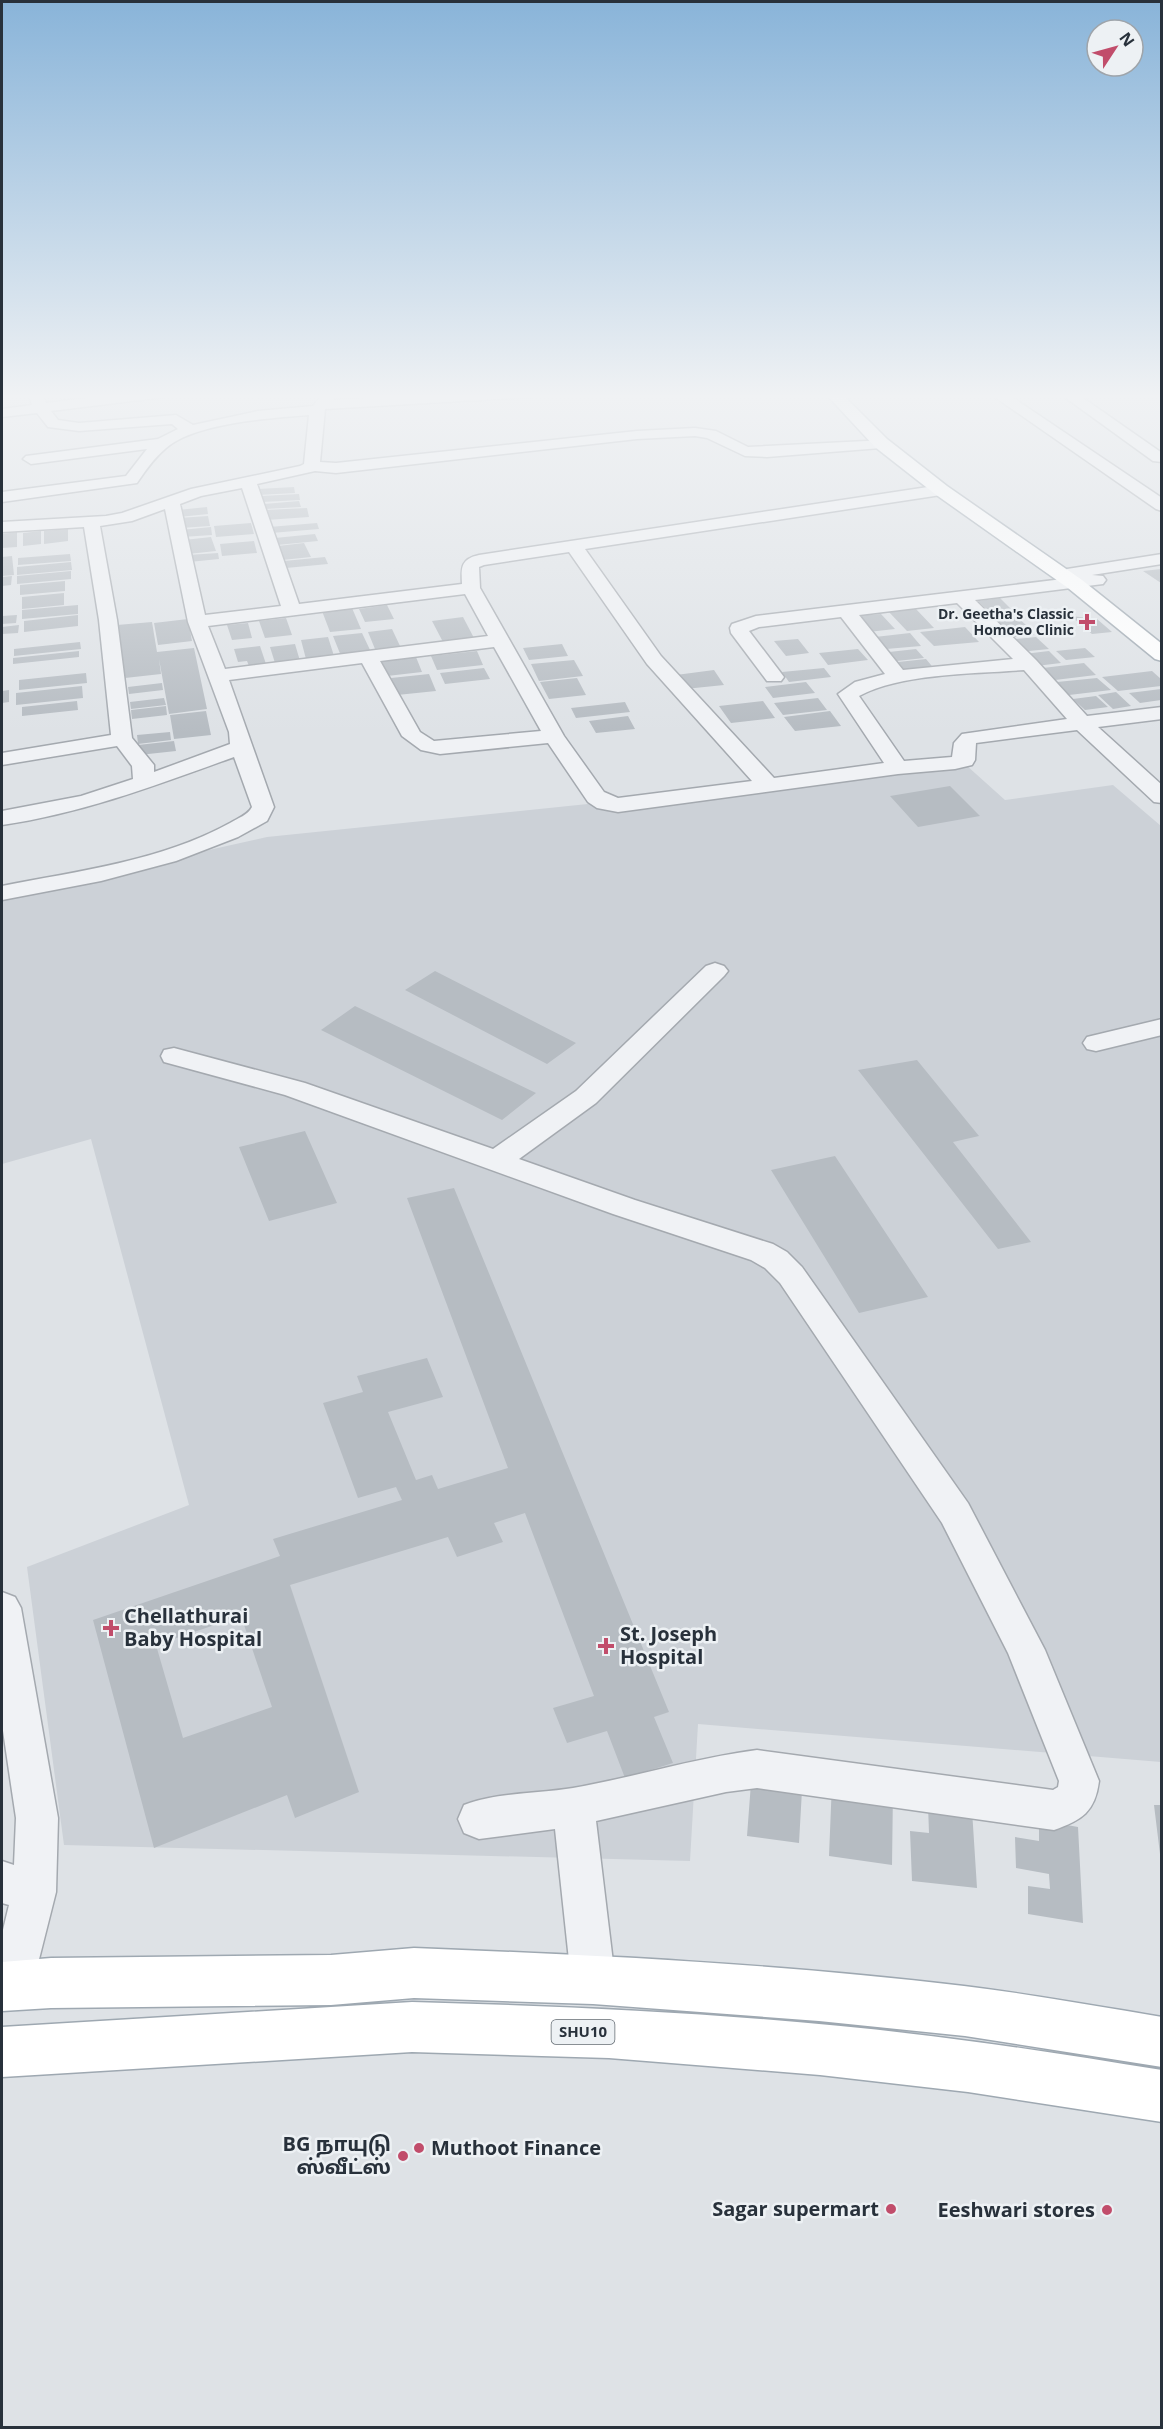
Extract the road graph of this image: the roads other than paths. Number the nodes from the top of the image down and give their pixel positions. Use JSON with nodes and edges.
{"nodes":[{"id":1,"x":156,"y":506,"type":"edge"},
{"id":2,"x":172,"y":506,"type":"edge"},
{"id":3,"x":257,"y":506,"type":"edge"},
{"id":4,"x":828,"y":506,"type":"edge"},
{"id":5,"x":967,"y":506,"type":"edge"},
{"id":6,"x":985,"y":506,"type":"edge"},
{"id":7,"x":91,"y":522,"type":"junction"},
{"id":8,"x":2,"y":527,"type":"edge"},
{"id":9,"x":573,"y":545,"type":"junction"},
{"id":10,"x":1161,"y":559,"type":"edge"},
{"id":11,"x":1080,"y":577,"type":"junction"},
{"id":12,"x":471,"y":588,"type":"junction"},
{"id":13,"x":961,"y":597,"type":"junction"},
{"id":14,"x":292,"y":611,"type":"junction"},
{"id":15,"x":847,"y":612,"type":"junction"},
{"id":16,"x":197,"y":622,"type":"junction"},
{"id":17,"x":1161,"y":633,"type":"edge"},
{"id":18,"x":501,"y":640,"type":"junction"},
{"id":19,"x":1161,"y":655,"type":"edge"},
{"id":20,"x":368,"y":657,"type":"junction"},
{"id":21,"x":1029,"y":664,"type":"junction"},
{"id":22,"x":216,"y":676,"type":"junction"},
{"id":23,"x":774,"y":677,"type":"dead end"},
{"id":24,"x":898,"y":677,"type":"junction"},
{"id":25,"x":1161,"y":713,"type":"edge"},
{"id":26,"x":1083,"y":724,"type":"junction"},
{"id":27,"x":554,"y":736,"type":"junction"},
{"id":28,"x":122,"y":739,"type":"junction"},
{"id":29,"x":241,"y":747,"type":"junction"},
{"id":30,"x":2,"y":759,"type":"edge"},
{"id":31,"x":898,"y":768,"type":"junction"},
{"id":32,"x":144,"y":782,"type":"junction"},
{"id":33,"x":769,"y":786,"type":"junction"},
{"id":34,"x":1161,"y":797,"type":"edge"},
{"id":35,"x":2,"y":818,"type":"edge"},
{"id":36,"x":2,"y":893,"type":"edge"},
{"id":37,"x":715,"y":971,"type":"dead end"},
{"id":38,"x":1161,"y":1027,"type":"edge"},
{"id":39,"x":1096,"y":1043,"type":"dead end"},
{"id":40,"x":174,"y":1056,"type":"dead end"},
{"id":41,"x":496,"y":1161,"type":"junction"},
{"id":42,"x":2,"y":1608,"type":"edge"},
{"id":43,"x":573,"y":1807,"type":"junction"},
{"id":44,"x":479,"y":1819,"type":"dead end"},
{"id":45,"x":18,"y":1887,"type":"edge"},
{"id":46,"x":593,"y":1979,"type":"junction"},
{"id":47,"x":6,"y":1987,"type":"edge"},
{"id":48,"x":1161,"y":2042,"type":"edge"},
{"id":49,"x":2,"y":2052,"type":"edge"},
{"id":50,"x":1161,"y":2096,"type":"edge"}],
"edges":[{"from":1,"to":7,"type":"street"},
{"from":2,"to":16,"type":"street"},
{"from":3,"to":14,"type":"street"},
{"from":4,"to":9,"type":"street"},
{"from":5,"to":11,"type":"main road"},
{"from":6,"to":11,"type":"main road"},
{"from":7,"to":8,"type":"street"},
{"from":7,"to":28,"type":"street"},
{"from":9,"to":12,"type":"street"},
{"from":9,"to":33,"type":"street"},
{"from":10,"to":11,"type":"street"},
{"from":11,"to":13,"type":"street"},
{"from":11,"to":17,"type":"main road"},
{"from":11,"to":19,"type":"main road"},
{"from":12,"to":14,"type":"street"},
{"from":12,"to":18,"type":"street"},
{"from":13,"to":15,"type":"street"},
{"from":13,"to":21,"type":"street"},
{"from":14,"to":16,"type":"street"},
{"from":15,"to":23,"type":"street"},
{"from":15,"to":24,"type":"street"},
{"from":16,"to":22,"type":"street"},
{"from":18,"to":20,"type":"street"},
{"from":18,"to":27,"type":"street"},
{"from":20,"to":22,"type":"street"},
{"from":20,"to":27,"type":"street"},
{"from":21,"to":24,"type":"street"},
{"from":21,"to":26,"type":"street"},
{"from":22,"to":29,"type":"street"},
{"from":24,"to":31,"type":"street"},
{"from":25,"to":26,"type":"street"},
{"from":26,"to":31,"type":"street"},
{"from":26,"to":34,"type":"street"},
{"from":27,"to":33,"type":"street"},
{"from":28,"to":30,"type":"street"},
{"from":28,"to":32,"type":"street"},
{"from":29,"to":32,"type":"street"},
{"from":29,"to":36,"type":"street"},
{"from":31,"to":33,"type":"street"},
{"from":32,"to":35,"type":"street"},
{"from":37,"to":41,"type":"street"},
{"from":38,"to":39,"type":"street"},
{"from":40,"to":41,"type":"street"},
{"from":41,"to":43,"type":"street"},
{"from":42,"to":45,"type":"street"},
{"from":43,"to":44,"type":"street"},
{"from":43,"to":46,"type":"street"},
{"from":45,"to":47,"type":"street"},
{"from":46,"to":47,"type":"main road"},
{"from":46,"to":48,"type":"main road"},
{"from":49,"to":50,"type":"main road","number":"SHU10"}]}
